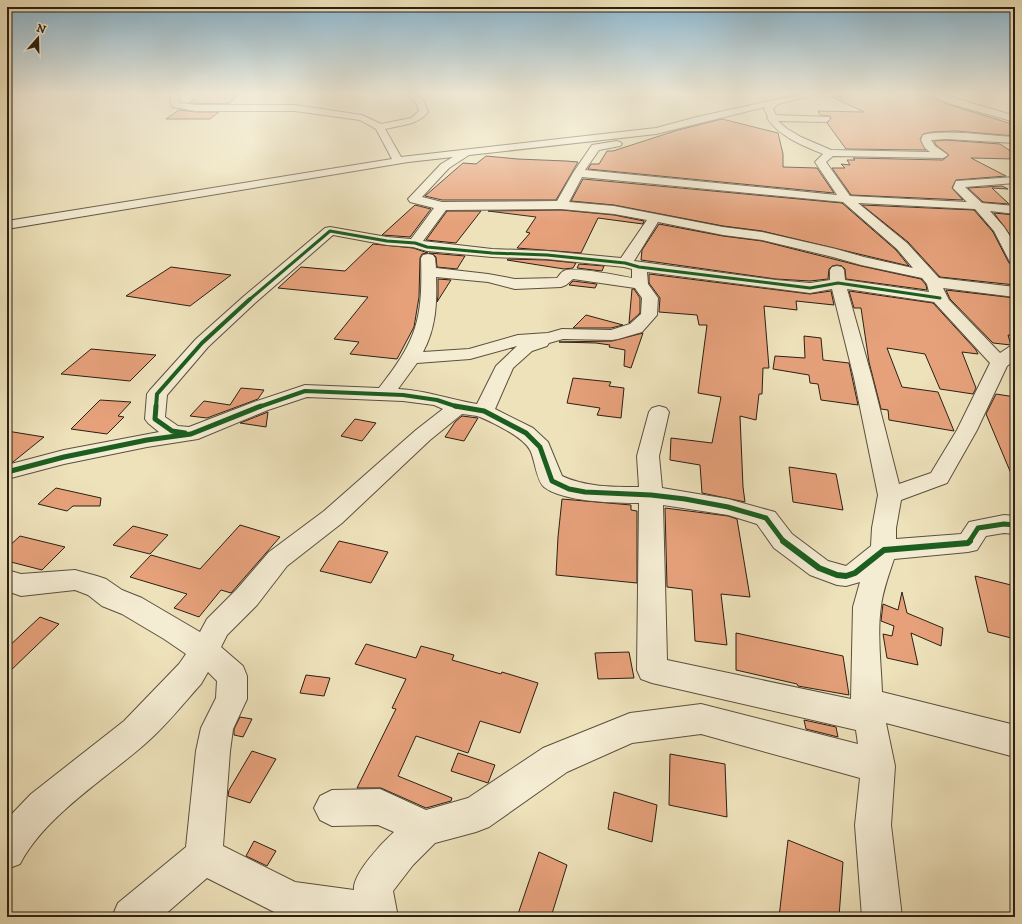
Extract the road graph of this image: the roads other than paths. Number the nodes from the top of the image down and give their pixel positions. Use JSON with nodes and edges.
{"nodes":[{"id":1,"x":385,"y":136,"type":"edge"},
{"id":2,"x":612,"y":136,"type":"edge"},
{"id":3,"x":794,"y":136,"type":"edge"},
{"id":4,"x":944,"y":136,"type":"edge"},
{"id":5,"x":948,"y":136,"type":"edge"},
{"id":6,"x":1015,"y":140,"type":"edge"},
{"id":7,"x":632,"y":141,"type":"dead end"},
{"id":8,"x":468,"y":153,"type":"junction"},
{"id":9,"x":830,"y":153,"type":"junction"},
{"id":10,"x":398,"y":161,"type":"junction"},
{"id":11,"x":578,"y":173,"type":"junction"},
{"id":12,"x":1015,"y":180,"type":"edge"},
{"id":13,"x":846,"y":199,"type":"junction"},
{"id":14,"x":561,"y":205,"type":"junction"},
{"id":15,"x":442,"y":206,"type":"junction"},
{"id":16,"x":980,"y":206,"type":"junction"},
{"id":17,"x":1015,"y":210,"type":"edge"},
{"id":18,"x":860,"y":212,"type":"junction"},
{"id":19,"x":883,"y":214,"type":"dead end"},
{"id":20,"x":655,"y":217,"type":"junction"},
{"id":21,"x":7,"y":225,"type":"edge"},
{"id":22,"x":421,"y":245,"type":"junction"},
{"id":23,"x":1012,"y":245,"type":"edge"},
{"id":24,"x":836,"y":253,"type":"junction"},
{"id":25,"x":506,"y":254,"type":"junction"},
{"id":26,"x":1015,"y":260,"type":"edge"},
{"id":27,"x":428,"y":272,"type":"junction"},
{"id":28,"x":635,"y":272,"type":"junction"},
{"id":29,"x":488,"y":278,"type":"junction"},
{"id":30,"x":930,"y":279,"type":"junction"},
{"id":31,"x":838,"y":283,"type":"junction"},
{"id":32,"x":1015,"y":292,"type":"edge"},
{"id":33,"x":940,"y":298,"type":"junction"},
{"id":34,"x":549,"y":338,"type":"junction"},
{"id":35,"x":1007,"y":357,"type":"edge"},
{"id":36,"x":412,"y":358,"type":"junction"},
{"id":37,"x":384,"y":395,"type":"junction"},
{"id":38,"x":471,"y":409,"type":"junction"},
{"id":39,"x":659,"y":412,"type":"dead end"},
{"id":40,"x":191,"y":434,"type":"junction"},
{"id":41,"x":30,"y":467,"type":"junction"},
{"id":42,"x":7,"y":472,"type":"edge"},
{"id":43,"x":7,"y":479,"type":"edge"},
{"id":44,"x":652,"y":495,"type":"junction"},
{"id":45,"x":890,"y":495,"type":"junction"},
{"id":46,"x":1015,"y":525,"type":"edge"},
{"id":47,"x":884,"y":550,"type":"junction"},
{"id":48,"x":7,"y":580,"type":"edge"},
{"id":49,"x":205,"y":651,"type":"junction"},
{"id":50,"x":867,"y":710,"type":"junction"},
{"id":51,"x":1015,"y":741,"type":"edge"},
{"id":52,"x":878,"y":766,"type":"junction"},
{"id":53,"x":332,"y":808,"type":"dead end"},
{"id":54,"x":425,"y":828,"type":"junction"},
{"id":55,"x":7,"y":851,"type":"edge"},
{"id":56,"x":204,"y":856,"type":"junction"},
{"id":57,"x":377,"y":915,"type":"edge"},
{"id":58,"x":132,"y":917,"type":"edge"},
{"id":59,"x":882,"y":917,"type":"edge"}],
"edges":[{"from":1,"to":10,"type":"street"},
{"from":2,"to":8,"type":"street"},
{"from":3,"to":9,"type":"street"},
{"from":4,"to":9,"type":"street"},
{"from":5,"to":6,"type":"street"},
{"from":7,"to":11,"type":"street"},
{"from":8,"to":10,"type":"street"},
{"from":8,"to":15,"type":"street"},
{"from":9,"to":13,"type":"street"},
{"from":10,"to":21,"type":"street"},
{"from":11,"to":13,"type":"street"},
{"from":11,"to":14,"type":"street"},
{"from":12,"to":16,"type":"street"},
{"from":13,"to":16,"type":"street"},
{"from":13,"to":18,"type":"street"},
{"from":14,"to":15,"type":"street"},
{"from":14,"to":20,"type":"street"},
{"from":15,"to":22,"type":"street"},
{"from":16,"to":17,"type":"street"},
{"from":16,"to":23,"type":"street"},
{"from":18,"to":19,"type":"street"},
{"from":18,"to":30,"type":"street"},
{"from":20,"to":24,"type":"street"},
{"from":20,"to":28,"type":"street"},
{"from":22,"to":25,"type":"street"},
{"from":22,"to":27,"type":"street"},
{"from":22,"to":40,"type":"street"},
{"from":23,"to":26,"type":"street"},
{"from":24,"to":30,"type":"street"},
{"from":24,"to":31,"type":"street"},
{"from":25,"to":28,"type":"street"},
{"from":25,"to":29,"type":"street"},
{"from":27,"to":29,"type":"street"},
{"from":27,"to":36,"type":"street"},
{"from":28,"to":29,"type":"street"},
{"from":28,"to":31,"type":"street"},
{"from":28,"to":34,"type":"street"},
{"from":30,"to":32,"type":"street"},
{"from":30,"to":33,"type":"street"},
{"from":31,"to":33,"type":"street"},
{"from":31,"to":45,"type":"street"},
{"from":33,"to":35,"type":"street"},
{"from":34,"to":36,"type":"street"},
{"from":34,"to":38,"type":"street"},
{"from":35,"to":45,"type":"street"},
{"from":36,"to":37,"type":"street"},
{"from":37,"to":38,"type":"street"},
{"from":37,"to":40,"type":"street"},
{"from":38,"to":44,"type":"street"},
{"from":38,"to":49,"type":"street"},
{"from":39,"to":44,"type":"street"},
{"from":40,"to":41,"type":"street"},
{"from":41,"to":42,"type":"street"},
{"from":41,"to":43,"type":"street"},
{"from":44,"to":47,"type":"street"},
{"from":44,"to":50,"type":"street"},
{"from":45,"to":47,"type":"street"},
{"from":46,"to":47,"type":"street"},
{"from":47,"to":50,"type":"street"},
{"from":48,"to":49,"type":"street"},
{"from":49,"to":55,"type":"street"},
{"from":49,"to":56,"type":"street"},
{"from":50,"to":51,"type":"street"},
{"from":50,"to":52,"type":"street"},
{"from":52,"to":54,"type":"street"},
{"from":52,"to":59,"type":"street"},
{"from":53,"to":54,"type":"street"},
{"from":54,"to":57,"type":"street"},
{"from":56,"to":57,"type":"street"},
{"from":56,"to":58,"type":"street"}]}
